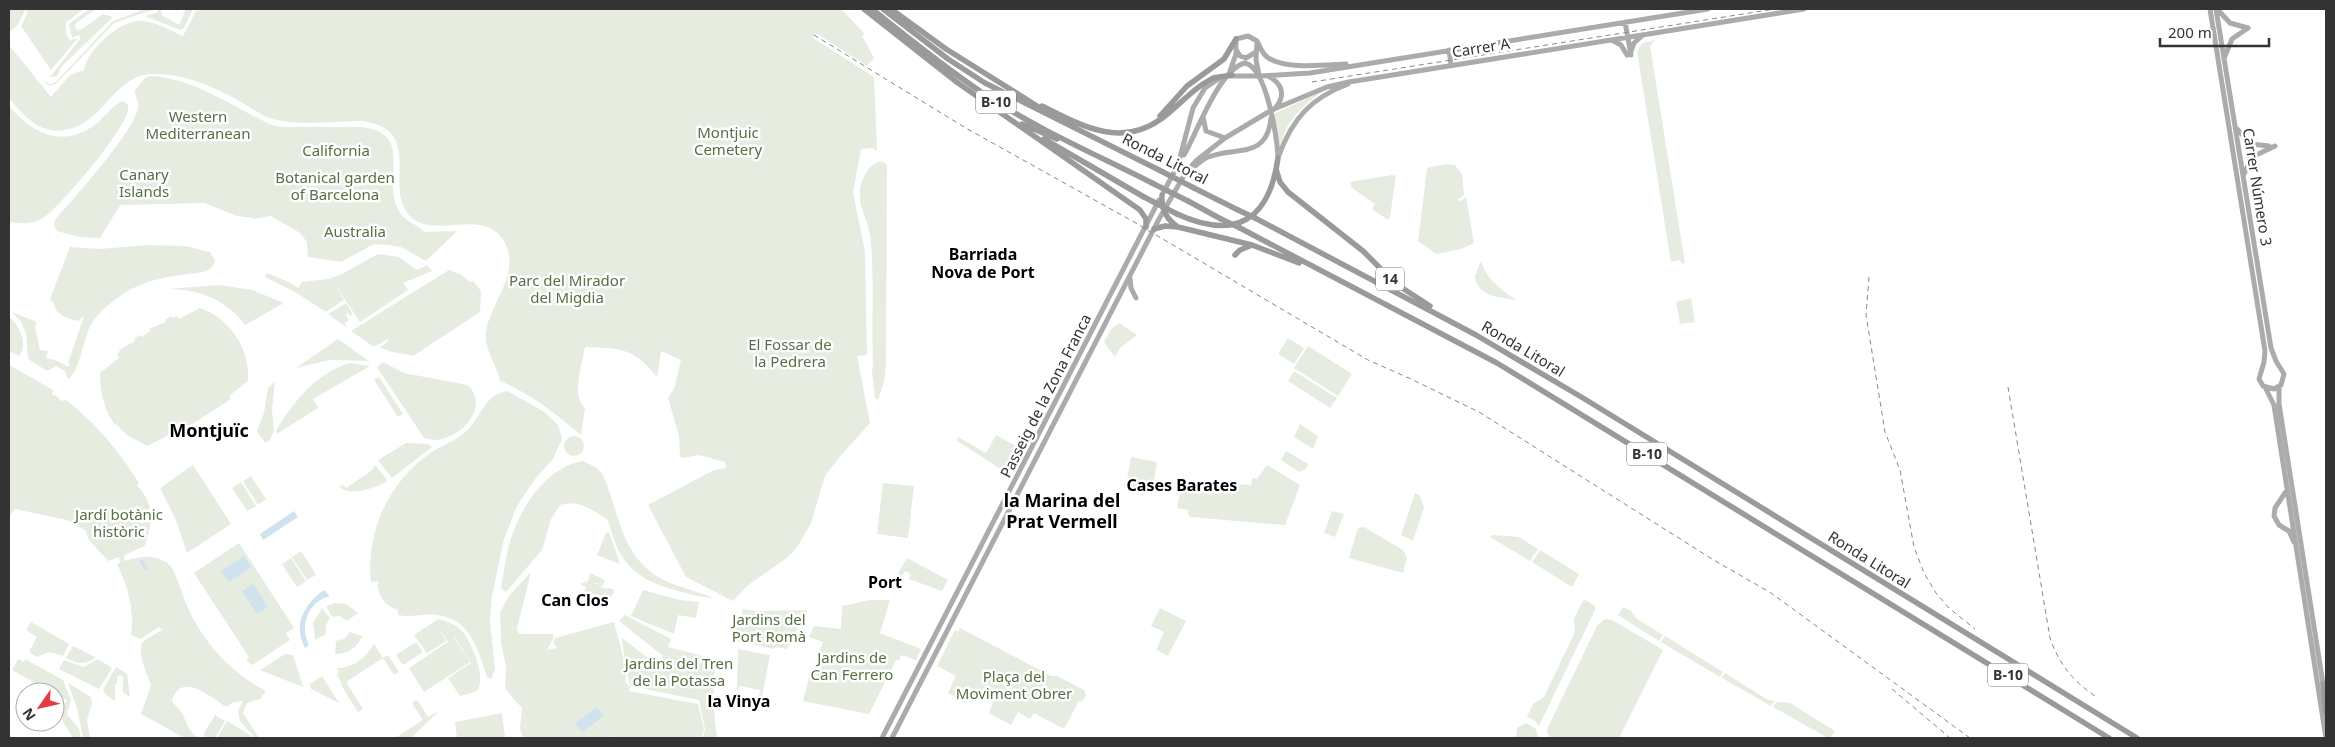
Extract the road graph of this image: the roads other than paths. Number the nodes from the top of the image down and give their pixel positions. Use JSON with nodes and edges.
{"nodes":[{"id":1,"x":860,"y":9,"type":"edge"},
{"id":2,"x":864,"y":9,"type":"edge"},
{"id":3,"x":872,"y":9,"type":"edge"},
{"id":4,"x":1708,"y":9,"type":"edge"},
{"id":5,"x":1804,"y":9,"type":"edge"},
{"id":6,"x":2217,"y":9,"type":"edge"},
{"id":7,"x":887,"y":10,"type":"edge"},
{"id":8,"x":2210,"y":10,"type":"edge"},
{"id":9,"x":1625,"y":22,"type":"junction"},
{"id":10,"x":887,"y":24,"type":"junction"},
{"id":11,"x":906,"y":24,"type":"junction"},
{"id":12,"x":1644,"y":34,"type":"junction"},
{"id":13,"x":1628,"y":37,"type":"junction"},
{"id":14,"x":906,"y":39,"type":"junction"},
{"id":15,"x":1236,"y":39,"type":"junction"},
{"id":16,"x":1609,"y":40,"type":"junction"},
{"id":17,"x":1257,"y":41,"type":"junction"},
{"id":18,"x":1236,"y":48,"type":"junction"},
{"id":19,"x":1449,"y":50,"type":"junction"},
{"id":20,"x":1256,"y":52,"type":"junction"},
{"id":21,"x":1630,"y":54,"type":"junction"},
{"id":22,"x":1381,"y":61,"type":"junction"},
{"id":23,"x":2224,"y":61,"type":"junction"},
{"id":24,"x":1451,"y":65,"type":"junction"},
{"id":25,"x":1232,"y":75,"type":"joint"},
{"id":26,"x":1268,"y":76,"type":"junction"},
{"id":27,"x":1362,"y":79,"type":"junction"},
{"id":28,"x":1225,"y":80,"type":"junction"},
{"id":29,"x":1261,"y":83,"type":"junction"},
{"id":30,"x":1204,"y":86,"type":"junction"},
{"id":31,"x":1014,"y":92,"type":"junction"},
{"id":32,"x":1272,"y":109,"type":"junction"},
{"id":33,"x":1203,"y":114,"type":"junction"},
{"id":34,"x":1011,"y":118,"type":"junction"},
{"id":35,"x":1021,"y":125,"type":"junction"},
{"id":36,"x":1149,"y":126,"type":"junction"},
{"id":37,"x":2235,"y":126,"type":"junction"},
{"id":38,"x":1075,"y":128,"type":"junction"},
{"id":39,"x":1225,"y":138,"type":"junction"},
{"id":40,"x":1094,"y":154,"type":"junction"},
{"id":41,"x":1278,"y":158,"type":"junction"},
{"id":42,"x":1178,"y":165,"type":"junction"},
{"id":43,"x":1276,"y":170,"type":"junction"},
{"id":44,"x":1186,"y":172,"type":"junction"},
{"id":45,"x":2244,"y":178,"type":"junction"},
{"id":46,"x":1162,"y":195,"type":"junction"},
{"id":47,"x":1164,"y":211,"type":"junction"},
{"id":48,"x":1146,"y":227,"type":"junction"},
{"id":49,"x":1178,"y":227,"type":"junction"},
{"id":50,"x":1154,"y":229,"type":"junction"},
{"id":51,"x":1252,"y":245,"type":"junction"},
{"id":52,"x":1236,"y":254,"type":"dead end"},
{"id":53,"x":1130,"y":278,"type":"junction"},
{"id":54,"x":1349,"y":285,"type":"junction"},
{"id":55,"x":1136,"y":298,"type":"dead end"},
{"id":56,"x":1476,"y":335,"type":"junction"},
{"id":57,"x":2263,"y":367,"type":"junction"},
{"id":58,"x":2279,"y":367,"type":"junction"},
{"id":59,"x":2279,"y":387,"type":"junction"},
{"id":60,"x":2266,"y":388,"type":"junction"},
{"id":61,"x":1014,"y":483,"type":"junction"},
{"id":62,"x":1021,"y":486,"type":"junction"},
{"id":63,"x":2287,"y":487,"type":"junction"},
{"id":64,"x":2297,"y":550,"type":"junction"},
{"id":65,"x":947,"y":614,"type":"junction"},
{"id":66,"x":954,"y":617,"type":"junction"},
{"id":67,"x":2324,"y":684,"type":"joint"},
{"id":68,"x":2326,"y":713,"type":"edge"},
{"id":69,"x":882,"y":738,"type":"edge"},
{"id":70,"x":892,"y":738,"type":"edge"},
{"id":71,"x":2109,"y":738,"type":"edge"},
{"id":72,"x":2137,"y":738,"type":"edge"},
{"id":73,"x":2326,"y":738,"type":"edge"}],
"edges":[{"from":1,"to":10,"type":"highway"},
{"from":2,"to":10,"type":"highway"},
{"from":3,"to":10,"type":"highway"},
{"from":4,"to":9,"type":"main road","name":"Carrer A"},
{"from":5,"to":12,"type":"main road","name":"Carrer A"},
{"from":6,"to":23,"type":"main road","name":"Carrer Número 3"},
{"from":6,"to":23,"type":"main road"},
{"from":7,"to":11,"type":"highway","name":"Ronda Litoral","number":"B-10"},
{"from":8,"to":57,"type":"main road","name":"Carrer Número 3"},
{"from":9,"to":13,"type":"main road"},
{"from":9,"to":19,"type":"main road","name":"Carrer A"},
{"from":10,"to":14,"type":"highway"},
{"from":11,"to":31,"type":"highway"},
{"from":11,"to":38,"type":"highway","name":"Ronda Litoral","number":"B-10"},
{"from":12,"to":13,"type":"main road","name":"Carrer A"},
{"from":12,"to":21,"type":"main road"},
{"from":13,"to":16,"type":"main road","name":"Carrer A"},
{"from":13,"to":21,"type":"main road"},
{"from":14,"to":34,"type":"highway"},
{"from":14,"to":40,"type":"highway","name":"Ronda Litoral","number":"B-10"},
{"from":15,"to":17,"type":"main road"},
{"from":15,"to":18,"type":"main road"},
{"from":15,"to":36,"type":"highway"},
{"from":16,"to":21,"type":"main road"},
{"from":16,"to":24,"type":"main road","name":"Carrer A"},
{"from":17,"to":20,"type":"main road"},
{"from":17,"to":22,"type":"main road"},
{"from":18,"to":20,"type":"main road"},
{"from":18,"to":28,"type":"main road"},
{"from":19,"to":22,"type":"main road","name":"Carrer A"},
{"from":19,"to":24,"type":"main road"},
{"from":20,"to":29,"type":"main road"},
{"from":22,"to":26,"type":"main road","name":"Carrer A"},
{"from":23,"to":37,"type":"main road","name":"Carrer Número 3"},
{"from":24,"to":27,"type":"main road","name":"Carrer A"},
{"from":25,"to":26,"type":"main road","name":"Carrer A","bridge":true},
{"from":25,"to":30,"type":"highway","bridge":true},
{"from":26,"to":32,"type":"main road"},
{"from":27,"to":32,"type":"main road","name":"Carrer A"},
{"from":27,"to":41,"type":"main road"},
{"from":28,"to":29,"type":"main road"},
{"from":28,"to":33,"type":"main road"},
{"from":29,"to":32,"type":"main road"},
{"from":30,"to":36,"type":"highway"},
{"from":30,"to":42,"type":"main road","name":"Passeig de la Zona Franca"},
{"from":31,"to":36,"type":"highway"},
{"from":31,"to":38,"type":"highway"},
{"from":32,"to":39,"type":"main road","name":"Carrer A","bridge":true},
{"from":32,"to":41,"type":"main road"},
{"from":32,"to":44,"type":"main road"},
{"from":33,"to":39,"type":"main road"},
{"from":33,"to":42,"type":"main road"},
{"from":34,"to":35,"type":"highway"},
{"from":34,"to":40,"type":"highway"},
{"from":35,"to":43,"type":"highway","bridge":true},
{"from":35,"to":48,"type":"highway"},
{"from":37,"to":45,"type":"main road","name":"Carrer Número 3"},
{"from":37,"to":45,"type":"main road"},
{"from":38,"to":56,"type":"highway","name":"Ronda Litoral","number":"B-10","bridge":true},
{"from":39,"to":44,"type":"main road","name":"Carrer A"},
{"from":40,"to":54,"type":"highway","name":"Ronda Litoral","number":"B-10","bridge":true},
{"from":41,"to":43,"type":"highway"},
{"from":42,"to":46,"type":"main road","name":"Passeig de la Zona Franca"},
{"from":43,"to":56,"type":"highway","number":"14"},
{"from":44,"to":47,"type":"main road","name":"Passeig de la Zona Franca"},
{"from":45,"to":58,"type":"main road","name":"Carrer Número 3"},
{"from":46,"to":47,"type":"highway"},
{"from":46,"to":48,"type":"main road","name":"Passeig de la Zona Franca"},
{"from":47,"to":49,"type":"highway"},
{"from":47,"to":50,"type":"main road","name":"Passeig de la Zona Franca"},
{"from":48,"to":61,"type":"main road","name":"Passeig de la Zona Franca"},
{"from":49,"to":50,"type":"highway"},
{"from":49,"to":51,"type":"highway"},
{"from":50,"to":53,"type":"main road","name":"Passeig de la Zona Franca"},
{"from":51,"to":52,"type":"highway"},
{"from":51,"to":54,"type":"highway"},
{"from":53,"to":55,"type":"main road"},
{"from":53,"to":62,"type":"main road","name":"Passeig de la Zona Franca"},
{"from":54,"to":71,"type":"highway","name":"Ronda Litoral","number":"B-10"},
{"from":56,"to":72,"type":"highway","name":"Ronda Litoral","number":"B-10"},
{"from":57,"to":58,"type":"main road"},
{"from":57,"to":60,"type":"main road"},
{"from":58,"to":59,"type":"main road"},
{"from":59,"to":60,"type":"main road"},
{"from":59,"to":67,"type":"main road"},
{"from":60,"to":63,"type":"main road"},
{"from":61,"to":62,"type":"main road"},
{"from":61,"to":65,"type":"main road","name":"Passeig de la Zona Franca"},
{"from":62,"to":66,"type":"main road","name":"Passeig de la Zona Franca"},
{"from":63,"to":64,"type":"main road"},
{"from":63,"to":64,"type":"main road"},
{"from":64,"to":73,"type":"main road"},
{"from":65,"to":66,"type":"main road"},
{"from":65,"to":69,"type":"main road","name":"Passeig de la Zona Franca"},
{"from":66,"to":70,"type":"main road","name":"Passeig de la Zona Franca"},
{"from":67,"to":68,"type":"highway"}]}
